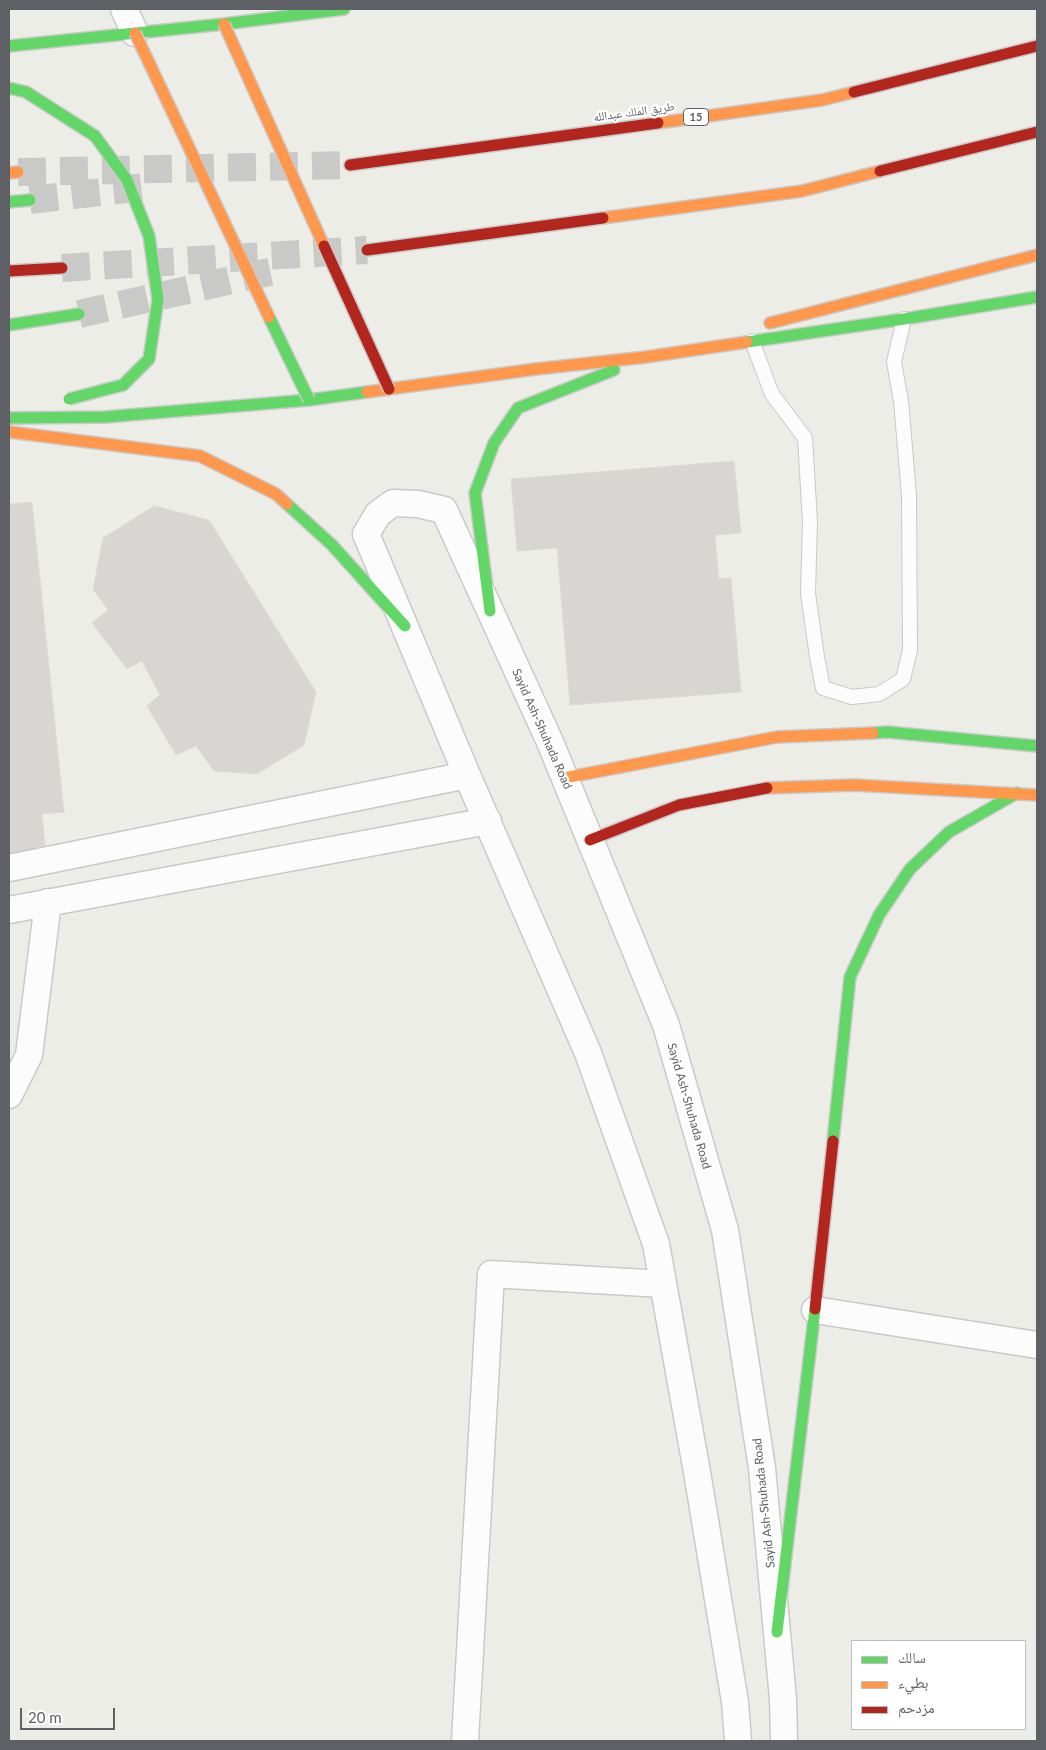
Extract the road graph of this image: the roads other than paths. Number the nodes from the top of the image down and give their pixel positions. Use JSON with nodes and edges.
{"nodes":[{"id":1,"x":124,"y":9,"type":"edge"},
{"id":2,"x":344,"y":9,"type":"edge"},
{"id":3,"x":221,"y":16,"type":"edge"},
{"id":4,"x":135,"y":33,"type":"junction"},
{"id":5,"x":9,"y":46,"type":"edge"},
{"id":6,"x":1037,"y":46,"type":"edge"},
{"id":7,"x":9,"y":88,"type":"edge"},
{"id":8,"x":1037,"y":132,"type":"edge"},
{"id":9,"x":350,"y":165,"type":"tunnel mouth"},
{"id":10,"x":30,"y":200,"type":"tunnel mouth"},
{"id":11,"x":9,"y":202,"type":"edge"},
{"id":12,"x":367,"y":250,"type":"tunnel mouth"},
{"id":13,"x":1037,"y":255,"type":"edge"},
{"id":14,"x":62,"y":268,"type":"tunnel mouth"},
{"id":15,"x":9,"y":271,"type":"edge"},
{"id":16,"x":1037,"y":297,"type":"edge"},
{"id":17,"x":79,"y":314,"type":"tunnel mouth"},
{"id":18,"x":904,"y":319,"type":"junction"},
{"id":19,"x":9,"y":325,"type":"edge"},
{"id":20,"x":760,"y":326,"type":"dead end"},
{"id":21,"x":741,"y":331,"type":"dead end"},
{"id":22,"x":752,"y":341,"type":"junction"},
{"id":23,"x":646,"y":357,"type":"junction"},
{"id":24,"x":389,"y":389,"type":"junction"},
{"id":25,"x":65,"y":400,"type":"dead end"},
{"id":26,"x":308,"y":400,"type":"junction"},
{"id":27,"x":9,"y":418,"type":"edge"},
{"id":28,"x":9,"y":432,"type":"edge"},
{"id":29,"x":490,"y":611,"type":"junction"},
{"id":30,"x":405,"y":626,"type":"junction"},
{"id":31,"x":1037,"y":746,"type":"edge"},
{"id":32,"x":467,"y":775,"type":"junction"},
{"id":33,"x":564,"y":778,"type":"junction"},
{"id":34,"x":1017,"y":793,"type":"junction"},
{"id":35,"x":1037,"y":794,"type":"edge"},
{"id":36,"x":488,"y":821,"type":"junction"},
{"id":37,"x":590,"y":840,"type":"junction"},
{"id":38,"x":9,"y":868,"type":"edge"},
{"id":39,"x":48,"y":902,"type":"junction"},
{"id":40,"x":9,"y":910,"type":"edge"},
{"id":41,"x":9,"y":1095,"type":"edge"},
{"id":42,"x":663,"y":1284,"type":"junction"},
{"id":43,"x":815,"y":1310,"type":"junction"},
{"id":44,"x":1037,"y":1345,"type":"edge"},
{"id":45,"x":777,"y":1632,"type":"junction"},
{"id":46,"x":464,"y":1741,"type":"edge"},
{"id":47,"x":738,"y":1741,"type":"edge"},
{"id":48,"x":784,"y":1741,"type":"edge"}],
"edges":[{"from":1,"to":4,"type":"street"},
{"from":2,"to":3,"type":"main road"},
{"from":3,"to":4,"type":"main road"},
{"from":3,"to":24,"type":"main road","bridge":true},
{"from":4,"to":5,"type":"main road"},
{"from":4,"to":26,"type":"main road","bridge":true},
{"from":6,"to":9,"type":"main road","name":"طريق الملك عبدالله","number":"15"},
{"from":7,"to":25,"type":"main road","bridge":true},
{"from":8,"to":12,"type":"main road"},
{"from":10,"to":11,"type":"main road"},
{"from":13,"to":20,"type":"main road"},
{"from":14,"to":15,"type":"main road"},
{"from":16,"to":18,"type":"main road"},
{"from":17,"to":19,"type":"main road"},
{"from":18,"to":22,"type":"main road"},
{"from":18,"to":22,"type":"lane"},
{"from":21,"to":23,"type":"main road"},
{"from":22,"to":23,"type":"main road"},
{"from":23,"to":24,"type":"main road"},
{"from":23,"to":29,"type":"main road"},
{"from":24,"to":26,"type":"main road"},
{"from":26,"to":27,"type":"main road"},
{"from":28,"to":30,"type":"main road"},
{"from":29,"to":30,"type":"street","name":"Sayid Ash-Shuhada Road"},
{"from":29,"to":33,"type":"street","name":"Sayid Ash-Shuhada Road"},
{"from":30,"to":32,"type":"street"},
{"from":31,"to":33,"type":"main road"},
{"from":32,"to":36,"type":"street"},
{"from":32,"to":38,"type":"street"},
{"from":33,"to":37,"type":"street","name":"Sayid Ash-Shuhada Road"},
{"from":34,"to":35,"type":"main road"},
{"from":34,"to":37,"type":"main road"},
{"from":34,"to":43,"type":"main road"},
{"from":36,"to":39,"type":"street"},
{"from":36,"to":42,"type":"street"},
{"from":37,"to":45,"type":"street","name":"Sayid Ash-Shuhada Road"},
{"from":39,"to":40,"type":"street"},
{"from":39,"to":41,"type":"street"},
{"from":42,"to":46,"type":"street"},
{"from":42,"to":47,"type":"street"},
{"from":43,"to":44,"type":"street"},
{"from":43,"to":45,"type":"main road"},
{"from":45,"to":48,"type":"street","name":"Sayid Ash-Shuhada Road"}]}
